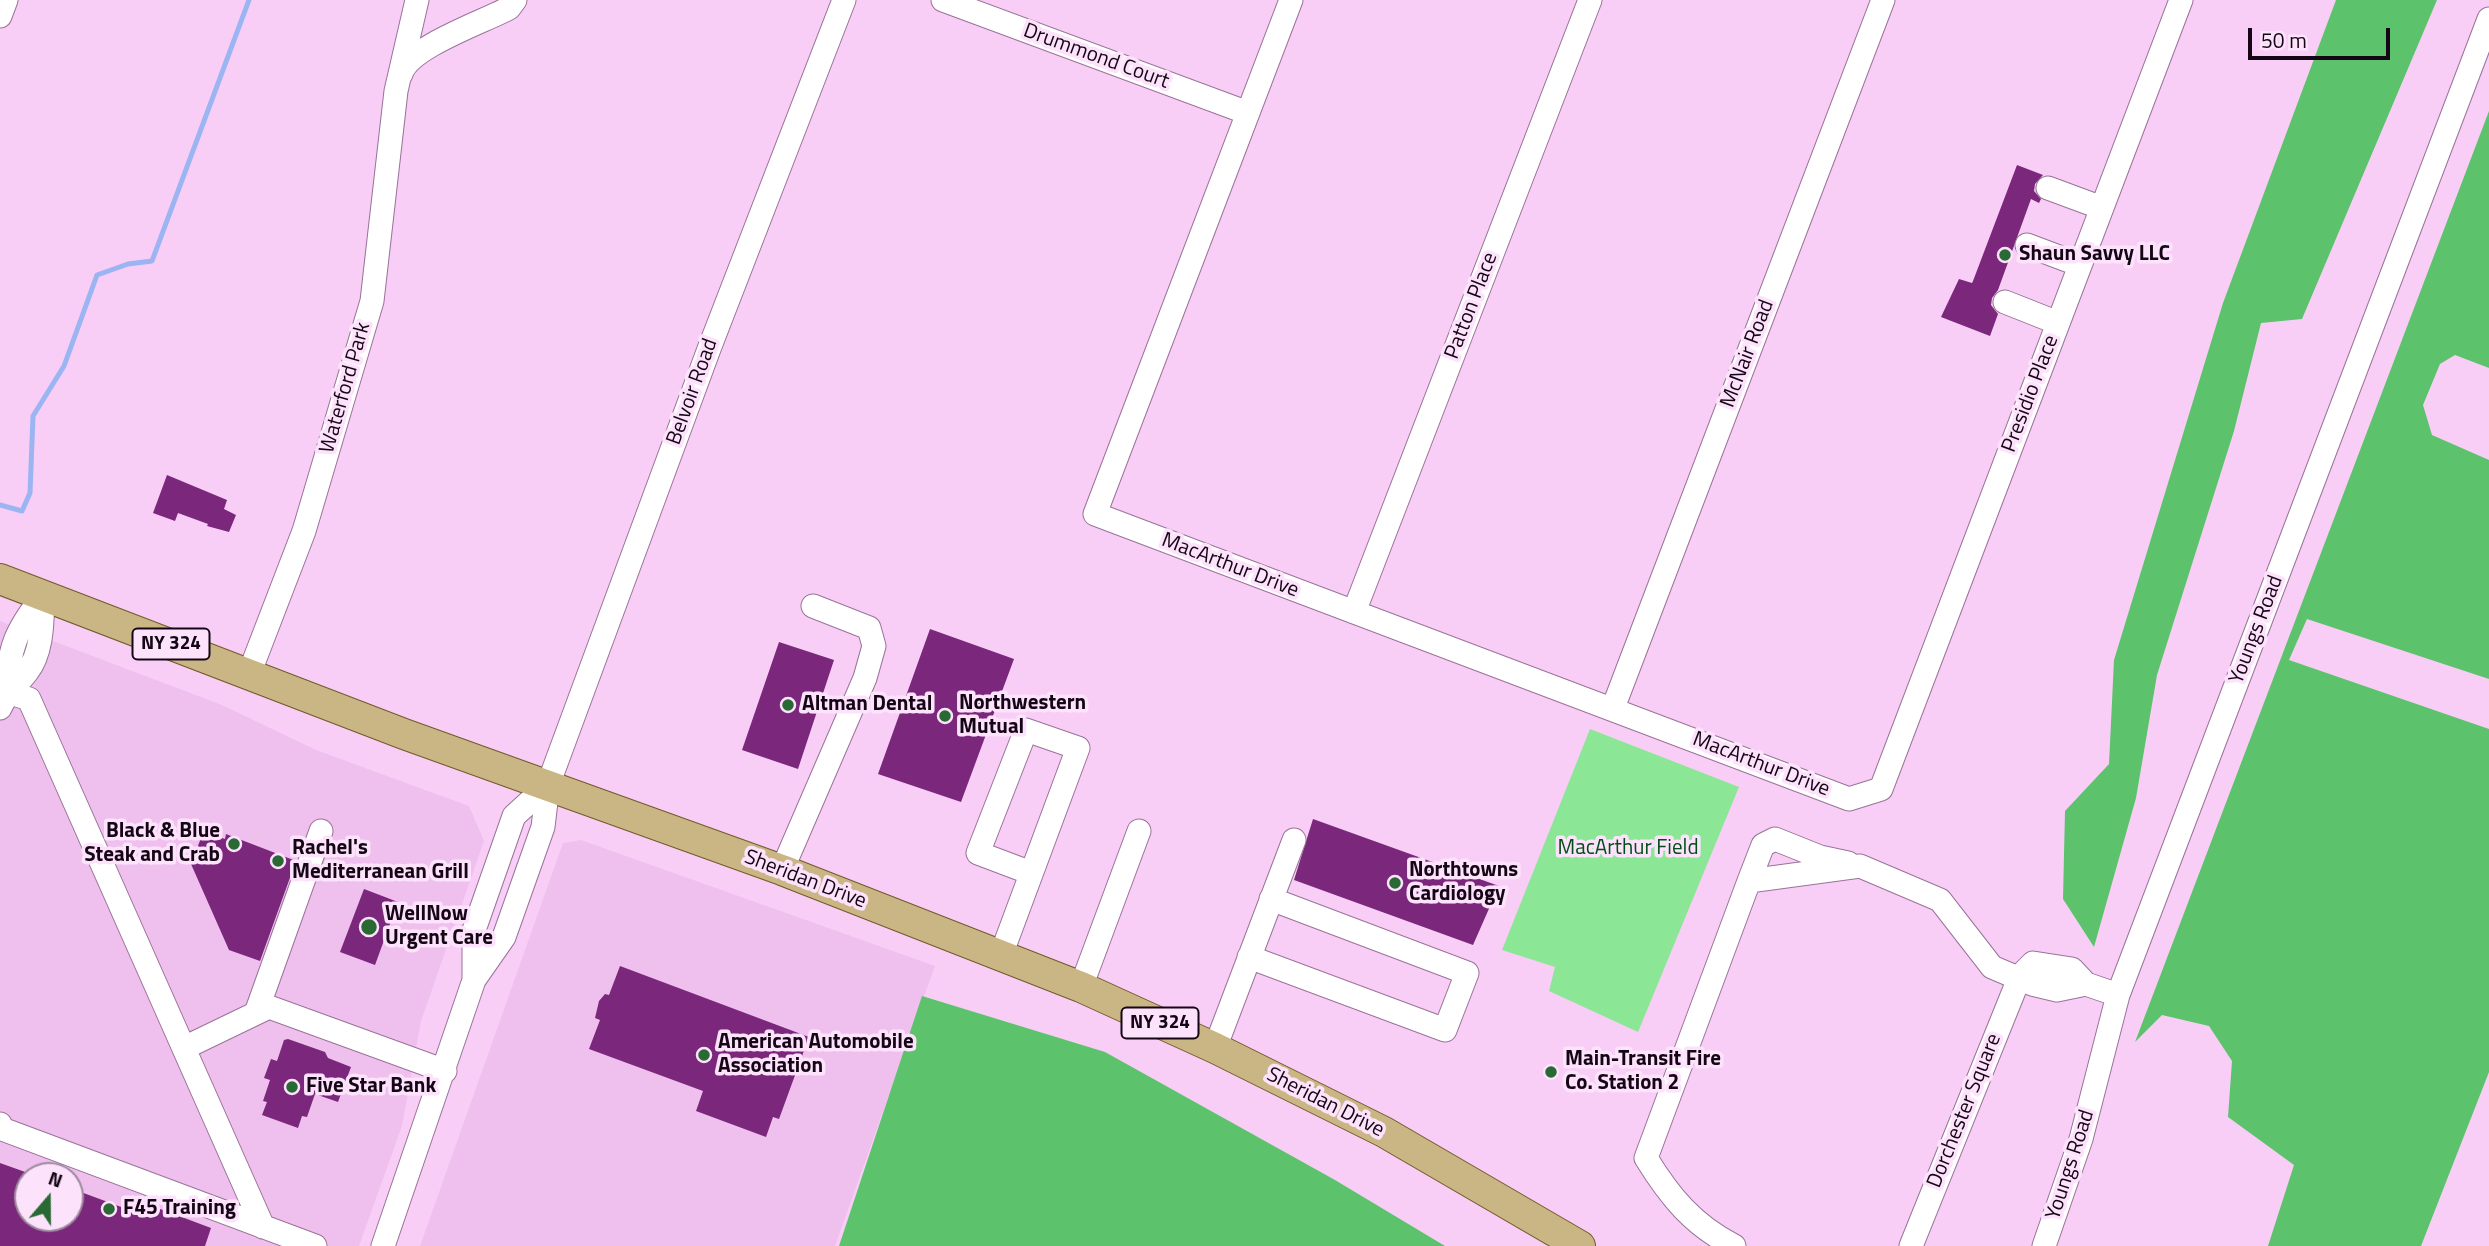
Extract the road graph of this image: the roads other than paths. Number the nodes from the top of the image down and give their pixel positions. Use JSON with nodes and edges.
{"nodes":[{"id":1,"x":6,"y":0,"type":"edge"},
{"id":2,"x":417,"y":0,"type":"edge"},
{"id":3,"x":515,"y":0,"type":"edge"},
{"id":4,"x":844,"y":0,"type":"edge"},
{"id":5,"x":943,"y":0,"type":"edge"},
{"id":6,"x":1291,"y":0,"type":"edge"},
{"id":7,"x":1590,"y":0,"type":"edge"},
{"id":8,"x":1883,"y":0,"type":"edge"},
{"id":9,"x":2181,"y":0,"type":"edge"},
{"id":10,"x":0,"y":16,"type":"edge"},
{"id":11,"x":2489,"y":19,"type":"edge"},
{"id":12,"x":396,"y":91,"type":"junction"},
{"id":13,"x":1248,"y":113,"type":"junction"},
{"id":14,"x":2048,"y":188,"type":"dead end"},
{"id":15,"x":2102,"y":208,"type":"junction"},
{"id":16,"x":2027,"y":245,"type":"dead end"},
{"id":17,"x":2080,"y":265,"type":"junction"},
{"id":18,"x":2005,"y":302,"type":"dead end"},
{"id":19,"x":2058,"y":323,"type":"junction"},
{"id":20,"x":0,"y":579,"type":"edge"},
{"id":21,"x":43,"y":596,"type":"junction"},
{"id":22,"x":813,"y":606,"type":"dead end"},
{"id":23,"x":1354,"y":612,"type":"junction"},
{"id":24,"x":249,"y":674,"type":"junction"},
{"id":25,"x":4,"y":700,"type":"edge"},
{"id":26,"x":1613,"y":708,"type":"junction"},
{"id":27,"x":548,"y":785,"type":"junction"},
{"id":28,"x":1881,"y":789,"type":"joint"},
{"id":29,"x":321,"y":831,"type":"dead end"},
{"id":30,"x":1139,"y":831,"type":"dead end"},
{"id":31,"x":1294,"y":840,"type":"dead end"},
{"id":32,"x":1860,"y":866,"type":"junction"},
{"id":33,"x":782,"y":870,"type":"junction"},
{"id":34,"x":1031,"y":873,"type":"junction"},
{"id":35,"x":1749,"y":881,"type":"junction"},
{"id":36,"x":1271,"y":899,"type":"junction"},
{"id":37,"x":1001,"y":955,"type":"junction"},
{"id":38,"x":1249,"y":957,"type":"junction"},
{"id":39,"x":2020,"y":976,"type":"junction"},
{"id":40,"x":474,"y":981,"type":"junction"},
{"id":41,"x":1081,"y":987,"type":"junction"},
{"id":42,"x":2118,"y":995,"type":"junction"},
{"id":43,"x":256,"y":1013,"type":"junction"},
{"id":44,"x":184,"y":1048,"type":"junction"},
{"id":45,"x":1215,"y":1048,"type":"junction"},
{"id":46,"x":445,"y":1071,"type":"junction"},
{"id":47,"x":0,"y":1124,"type":"edge"},
{"id":48,"x":263,"y":1227,"type":"junction"},
{"id":49,"x":310,"y":1245,"type":"edge"},
{"id":50,"x":383,"y":1246,"type":"edge"},
{"id":51,"x":1580,"y":1246,"type":"edge"},
{"id":52,"x":1734,"y":1246,"type":"edge"},
{"id":53,"x":1911,"y":1246,"type":"edge"},
{"id":54,"x":2044,"y":1246,"type":"edge"}],
"edges":[{"from":1,"to":10,"type":"street"},
{"from":2,"to":12,"type":"street","name":"Waterford Park"},
{"from":3,"to":12,"type":"street","name":"Waterford Park"},
{"from":4,"to":27,"type":"street","name":"Belvoir Road"},
{"from":5,"to":13,"type":"street","name":"Drummond Court"},
{"from":6,"to":13,"type":"street","name":"MacArthur Drive"},
{"from":7,"to":23,"type":"street","name":"Patton Place"},
{"from":8,"to":26,"type":"street","name":"McNair Road"},
{"from":9,"to":15,"type":"street","name":"Presidio Place"},
{"from":11,"to":42,"type":"street","name":"Youngs Road"},
{"from":12,"to":24,"type":"street","name":"Waterford Park"},
{"from":13,"to":23,"type":"street","name":"MacArthur Drive"},
{"from":14,"to":15,"type":"street"},
{"from":15,"to":17,"type":"street","name":"Presidio Place"},
{"from":16,"to":17,"type":"street"},
{"from":17,"to":19,"type":"street","name":"Presidio Place"},
{"from":18,"to":19,"type":"street"},
{"from":19,"to":28,"type":"street","name":"Presidio Place"},
{"from":20,"to":21,"type":"main road","name":"Sheridan Drive","number":"NY 324"},
{"from":21,"to":24,"type":"main road","name":"Sheridan Drive","number":"NY 324"},
{"from":21,"to":25,"type":"street"},
{"from":22,"to":33,"type":"street"},
{"from":23,"to":26,"type":"street","name":"MacArthur Drive"},
{"from":24,"to":27,"type":"main road","name":"Sheridan Drive","number":"NY 324"},
{"from":25,"to":44,"type":"street"},
{"from":26,"to":28,"type":"street","name":"MacArthur Drive"},
{"from":27,"to":33,"type":"main road","name":"Sheridan Drive","number":"NY 324"},
{"from":27,"to":40,"type":"street"},
{"from":27,"to":40,"type":"street"},
{"from":29,"to":43,"type":"street"},
{"from":30,"to":41,"type":"street"},
{"from":31,"to":36,"type":"street"},
{"from":32,"to":35,"type":"street"},
{"from":32,"to":35,"type":"street"},
{"from":32,"to":39,"type":"street"},
{"from":33,"to":37,"type":"main road","name":"Sheridan Drive","number":"NY 324"},
{"from":34,"to":34,"type":"street"},
{"from":34,"to":37,"type":"street"},
{"from":35,"to":52,"type":"street"},
{"from":36,"to":38,"type":"street"},
{"from":36,"to":38,"type":"street"},
{"from":37,"to":41,"type":"main road","name":"Sheridan Drive","number":"NY 324"},
{"from":38,"to":45,"type":"street"},
{"from":39,"to":42,"type":"street"},
{"from":39,"to":53,"type":"street","name":"Dorchester Square"},
{"from":40,"to":46,"type":"street"},
{"from":41,"to":45,"type":"main road","name":"Sheridan Drive","number":"NY 324"},
{"from":42,"to":54,"type":"street","name":"Youngs Road"},
{"from":43,"to":44,"type":"street"},
{"from":43,"to":46,"type":"street"},
{"from":44,"to":48,"type":"street"},
{"from":45,"to":51,"type":"main road","name":"Sheridan Drive","number":"NY 324"},
{"from":46,"to":50,"type":"street"},
{"from":47,"to":48,"type":"street"},
{"from":48,"to":49,"type":"street"}]}
